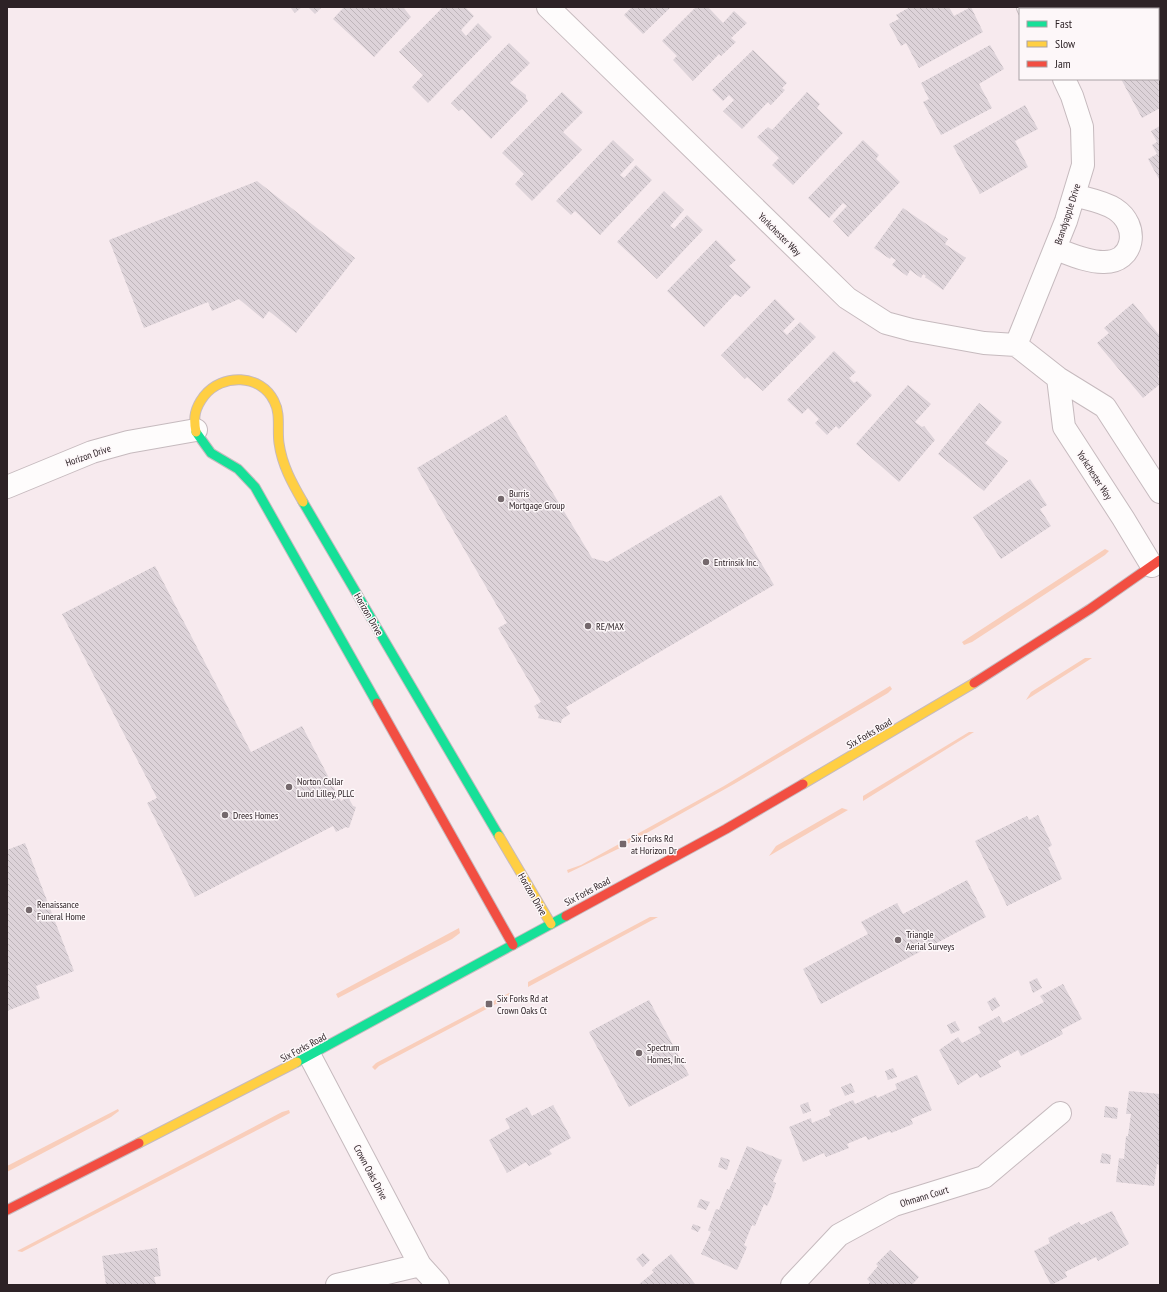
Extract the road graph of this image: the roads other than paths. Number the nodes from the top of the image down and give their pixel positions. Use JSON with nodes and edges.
{"nodes":[{"id":1,"x":548,"y":7,"type":"edge"},
{"id":2,"x":1064,"y":80,"type":"edge"},
{"id":3,"x":1074,"y":195,"type":"junction"},
{"id":4,"x":1056,"y":249,"type":"junction"},
{"id":5,"x":1016,"y":345,"type":"junction"},
{"id":6,"x":1058,"y":378,"type":"junction"},
{"id":7,"x":196,"y":430,"type":"junction"},
{"id":8,"x":7,"y":487,"type":"edge"},
{"id":9,"x":1160,"y":492,"type":"edge"},
{"id":10,"x":1156,"y":563,"type":"edge"},
{"id":11,"x":551,"y":924,"type":"junction"},
{"id":12,"x":513,"y":944,"type":"junction"},
{"id":13,"x":310,"y":1056,"type":"junction"},
{"id":14,"x":1060,"y":1114,"type":"dead end"},
{"id":15,"x":7,"y":1210,"type":"edge"},
{"id":16,"x":420,"y":1265,"type":"junction"},
{"id":17,"x":337,"y":1285,"type":"edge"},
{"id":18,"x":438,"y":1285,"type":"edge"},
{"id":19,"x":792,"y":1285,"type":"edge"}],
"edges":[{"from":1,"to":5,"type":"street","name":"Yorkchester Way"},
{"from":2,"to":3,"type":"street","name":"Brandyapple Drive"},
{"from":3,"to":4,"type":"street","name":"Brandyapple Drive"},
{"from":3,"to":4,"type":"street"},
{"from":4,"to":5,"type":"street","name":"Brandyapple Drive"},
{"from":5,"to":6,"type":"street"},
{"from":6,"to":9,"type":"street"},
{"from":6,"to":10,"type":"street","name":"Yorkchester Way"},
{"from":7,"to":8,"type":"street","name":"Horizon Drive"},
{"from":7,"to":11,"type":"street","name":"Horizon Drive"},
{"from":7,"to":12,"type":"street","name":"Horizon Drive"},
{"from":10,"to":11,"type":"street","name":"Six Forks Road"},
{"from":11,"to":12,"type":"street","name":"Six Forks Road"},
{"from":12,"to":13,"type":"street","name":"Six Forks Road"},
{"from":13,"to":15,"type":"street","name":"Six Forks Road"},
{"from":13,"to":16,"type":"street","name":"Crown Oaks Drive"},
{"from":14,"to":19,"type":"street","name":"Ohmann Court"},
{"from":16,"to":17,"type":"street"},
{"from":16,"to":18,"type":"street","name":"Crown Oaks Drive"}]}
